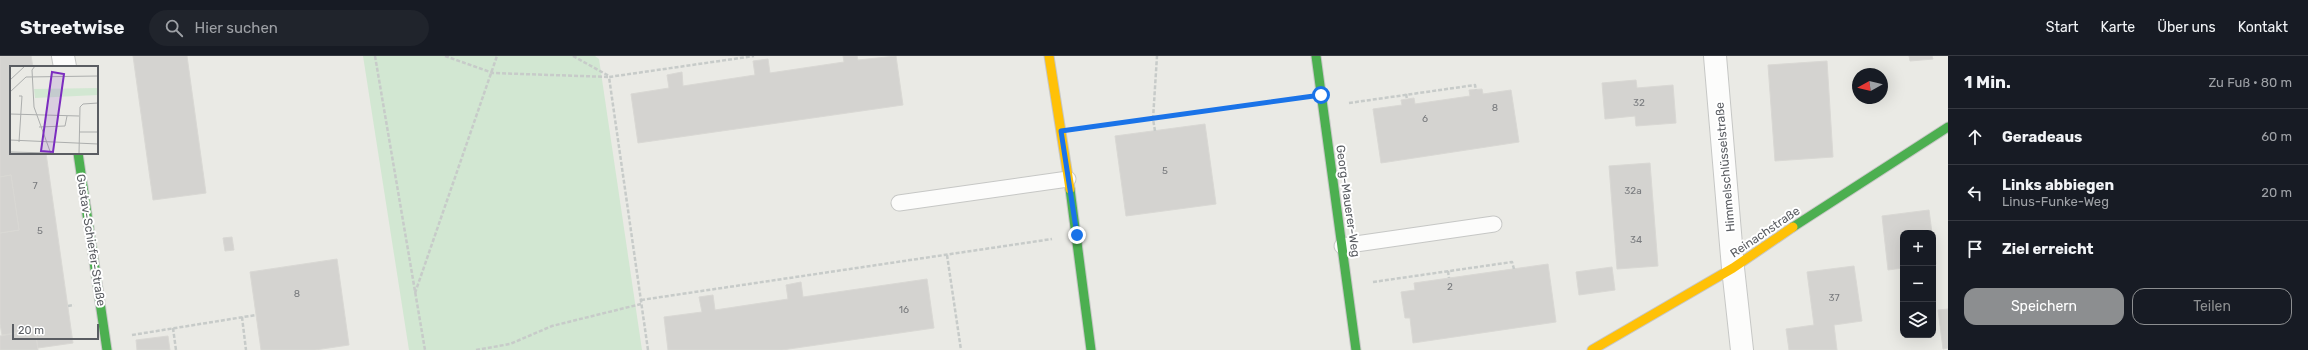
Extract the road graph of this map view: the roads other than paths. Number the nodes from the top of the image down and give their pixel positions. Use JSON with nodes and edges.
{"nodes":[{"id":1,"x":63,"y":56,"type":"edge"},
{"id":2,"x":1049,"y":56,"type":"edge"},
{"id":3,"x":1316,"y":56,"type":"edge"},
{"id":4,"x":1715,"y":56,"type":"edge"},
{"id":5,"x":65,"y":66,"type":"edge"},
{"id":6,"x":1948,"y":128,"type":"edge"},
{"id":7,"x":78,"y":154,"type":"edge"},
{"id":8,"x":1068,"y":179,"type":"junction"},
{"id":9,"x":899,"y":203,"type":"dead end"},
{"id":10,"x":1494,"y":224,"type":"dead end"},
{"id":11,"x":1342,"y":246,"type":"junction"},
{"id":12,"x":1733,"y":268,"type":"junction"},
{"id":13,"x":107,"y":350,"type":"edge"},
{"id":14,"x":1091,"y":350,"type":"edge"},
{"id":15,"x":1356,"y":350,"type":"edge"},
{"id":16,"x":1592,"y":350,"type":"edge"},
{"id":17,"x":1742,"y":350,"type":"edge"}],
"edges":[{"from":1,"to":5,"type":"street"},
{"from":2,"to":8,"type":"street"},
{"from":3,"to":11,"type":"street","name":"Georg-Mauerer-Weg"},
{"from":4,"to":12,"type":"street","name":"Himmelschlüsselstraße"},
{"from":6,"to":12,"type":"street","name":"Reinachstraße"},
{"from":7,"to":13,"type":"street","name":"Gustav-Schiefer-Straße"},
{"from":8,"to":9,"type":"lane"},
{"from":8,"to":14,"type":"street"},
{"from":10,"to":11,"type":"lane"},
{"from":11,"to":15,"type":"street","name":"Georg-Mauerer-Weg"},
{"from":12,"to":16,"type":"street","name":"Reinachstraße"},
{"from":12,"to":17,"type":"street","name":"Himmelschlüsselstraße"}]}
